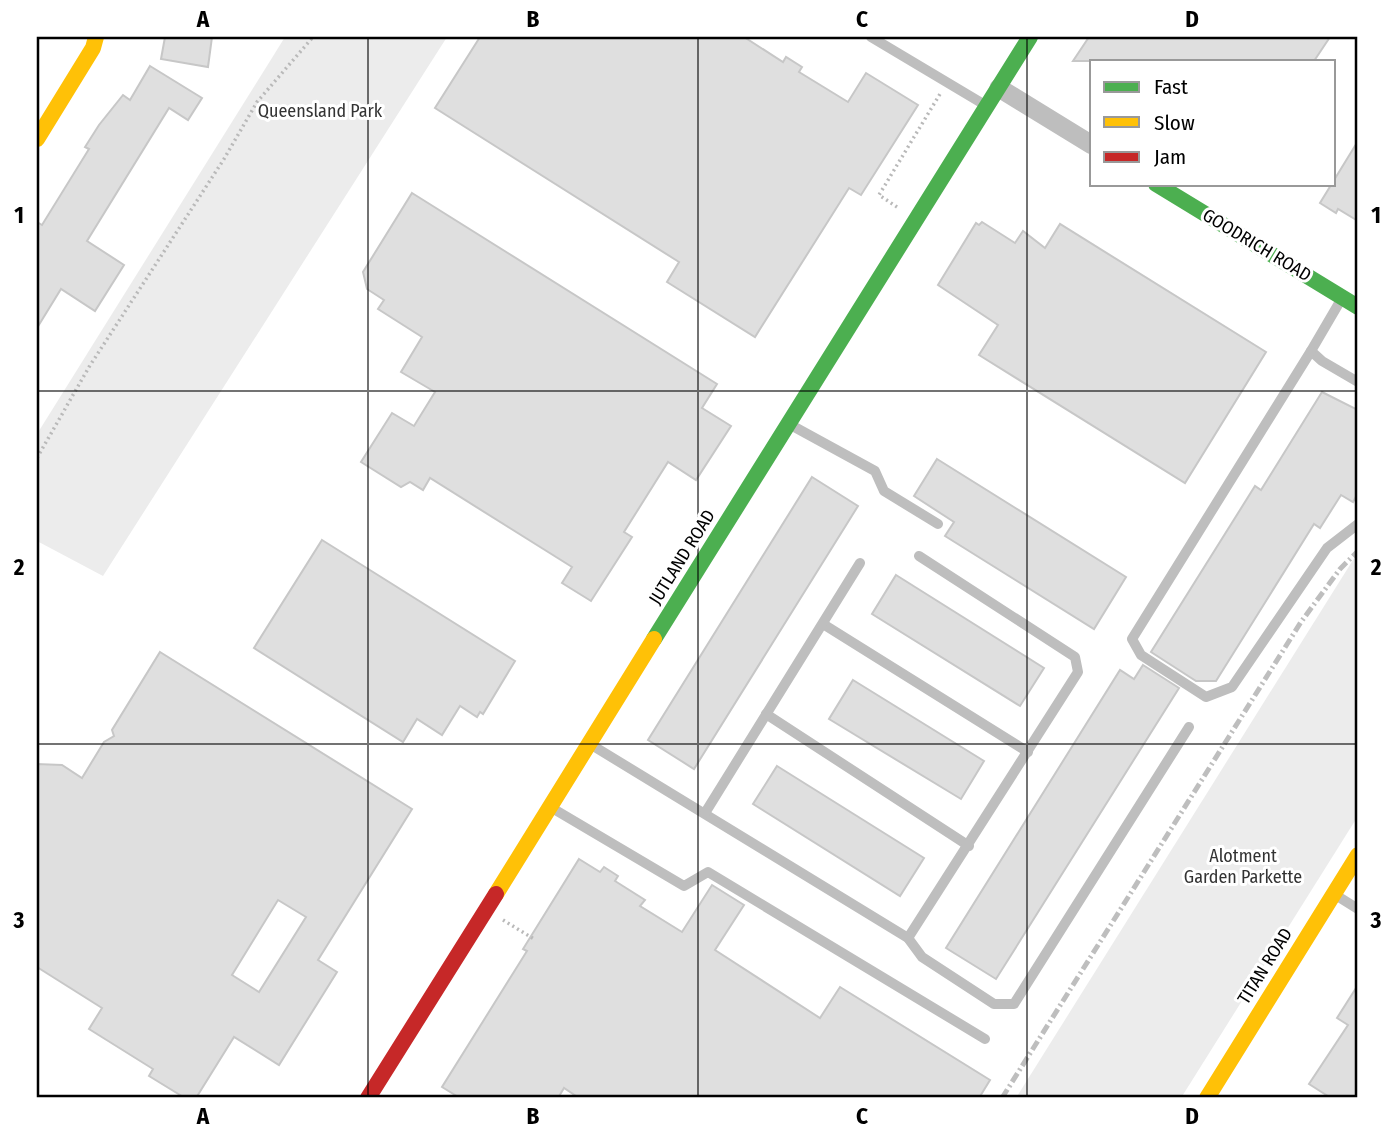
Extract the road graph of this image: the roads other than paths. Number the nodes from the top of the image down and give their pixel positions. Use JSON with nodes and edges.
{"nodes":[{"id":1,"x":96,"y":37,"type":"edge"},
{"id":2,"x":872,"y":37,"type":"edge"},
{"id":3,"x":1030,"y":37,"type":"edge"},
{"id":4,"x":999,"y":88,"type":"junction"},
{"id":5,"x":987,"y":106,"type":"junction"},
{"id":6,"x":37,"y":139,"type":"edge"},
{"id":7,"x":1090,"y":144,"type":"edge"},
{"id":8,"x":1159,"y":186,"type":"edge"},
{"id":9,"x":1342,"y":298,"type":"junction"},
{"id":10,"x":1358,"y":306,"type":"edge"},
{"id":11,"x":1311,"y":351,"type":"junction"},
{"id":12,"x":1358,"y":382,"type":"edge"},
{"id":13,"x":789,"y":424,"type":"junction"},
{"id":14,"x":938,"y":524,"type":"dead end"},
{"id":15,"x":1358,"y":524,"type":"edge"},
{"id":16,"x":919,"y":556,"type":"dead end"},
{"id":17,"x":860,"y":563,"type":"dead end"},
{"id":18,"x":823,"y":624,"type":"junction"},
{"id":19,"x":766,"y":715,"type":"junction"},
{"id":20,"x":1189,"y":727,"type":"dead end"},
{"id":21,"x":589,"y":744,"type":"junction"},
{"id":22,"x":1028,"y":752,"type":"junction"},
{"id":23,"x":549,"y":806,"type":"junction"},
{"id":24,"x":705,"y":813,"type":"junction"},
{"id":25,"x":969,"y":846,"type":"junction"},
{"id":26,"x":1358,"y":855,"type":"edge"},
{"id":27,"x":1334,"y":894,"type":"junction"},
{"id":28,"x":1358,"y":909,"type":"edge"},
{"id":29,"x":908,"y":938,"type":"junction"},
{"id":30,"x":985,"y":1039,"type":"dead end"},
{"id":31,"x":373,"y":1094,"type":"edge"},
{"id":32,"x":1207,"y":1098,"type":"edge"}],
"edges":[{"from":1,"to":6,"type":"street"},
{"from":2,"to":5,"type":"lane"},
{"from":3,"to":4,"type":"street","name":"JUTLAND ROAD"},
{"from":4,"to":5,"type":"street","name":"JUTLAND ROAD"},
{"from":4,"to":7,"type":"street"},
{"from":5,"to":13,"type":"street","name":"JUTLAND ROAD"},
{"from":8,"to":9,"type":"street","name":"GOODRICH ROAD"},
{"from":9,"to":10,"type":"street","name":"GOODRICH ROAD"},
{"from":9,"to":11,"type":"lane"},
{"from":11,"to":12,"type":"lane"},
{"from":11,"to":15,"type":"lane"},
{"from":13,"to":14,"type":"lane"},
{"from":13,"to":21,"type":"street","name":"JUTLAND ROAD"},
{"from":16,"to":22,"type":"lane"},
{"from":17,"to":18,"type":"lane"},
{"from":18,"to":19,"type":"lane"},
{"from":18,"to":22,"type":"lane"},
{"from":19,"to":24,"type":"lane"},
{"from":19,"to":25,"type":"lane"},
{"from":20,"to":29,"type":"lane"},
{"from":21,"to":23,"type":"street","name":"JUTLAND ROAD"},
{"from":21,"to":24,"type":"lane"},
{"from":22,"to":25,"type":"lane"},
{"from":23,"to":30,"type":"lane"},
{"from":23,"to":31,"type":"street","name":"JUTLAND ROAD"},
{"from":24,"to":29,"type":"lane"},
{"from":25,"to":29,"type":"lane"},
{"from":26,"to":27,"type":"street","name":"TITAN ROAD"},
{"from":27,"to":28,"type":"lane"},
{"from":27,"to":32,"type":"street","name":"TITAN ROAD"}]}
